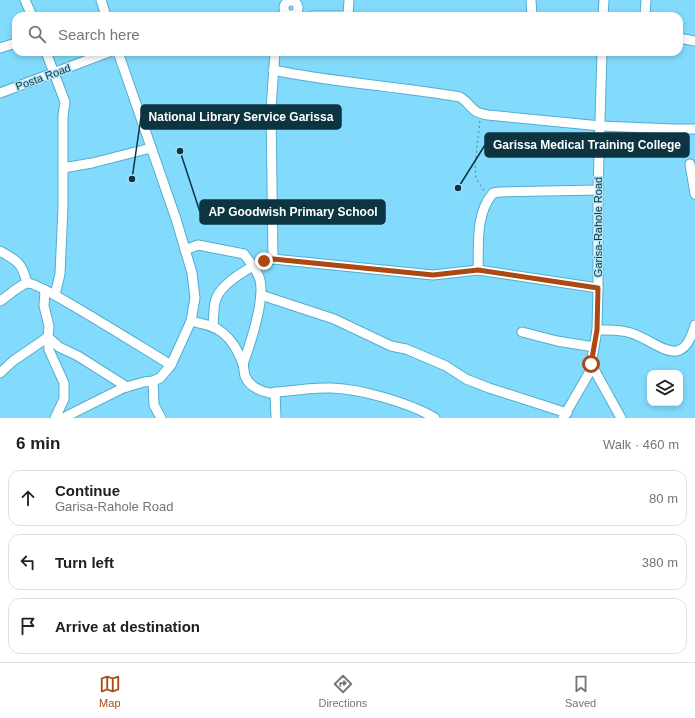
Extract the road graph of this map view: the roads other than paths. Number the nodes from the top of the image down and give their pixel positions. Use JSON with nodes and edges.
{"nodes":[{"id":1,"x":25,"y":0,"type":"edge"},
{"id":2,"x":101,"y":0,"type":"edge"},
{"id":3,"x":349,"y":0,"type":"edge"},
{"id":4,"x":531,"y":0,"type":"edge"},
{"id":5,"x":604,"y":0,"type":"edge"},
{"id":6,"x":646,"y":0,"type":"edge"},
{"id":7,"x":290,"y":8,"type":"edge"},
{"id":8,"x":30,"y":12,"type":"edge"},
{"id":9,"x":105,"y":12,"type":"edge"},
{"id":10,"x":301,"y":12,"type":"edge"},
{"id":11,"x":348,"y":12,"type":"edge"},
{"id":12,"x":532,"y":12,"type":"edge"},
{"id":13,"x":604,"y":12,"type":"edge"},
{"id":14,"x":645,"y":12,"type":"edge"},
{"id":15,"x":683,"y":38,"type":"edge"},
{"id":16,"x":695,"y":40,"type":"edge"},
{"id":17,"x":12,"y":44,"type":"edge"},
{"id":18,"x":0,"y":48,"type":"edge"},
{"id":19,"x":48,"y":56,"type":"edge"},
{"id":20,"x":99,"y":56,"type":"edge"},
{"id":21,"x":119,"y":56,"type":"edge"},
{"id":22,"x":275,"y":56,"type":"edge"},
{"id":23,"x":602,"y":56,"type":"edge"},
{"id":24,"x":273,"y":70,"type":"junction"},
{"id":25,"x":55,"y":74,"type":"junction"},
{"id":26,"x":0,"y":93,"type":"edge"},
{"id":27,"x":601,"y":126,"type":"junction"},
{"id":28,"x":695,"y":129,"type":"edge"},
{"id":29,"x":151,"y":148,"type":"junction"},
{"id":30,"x":690,"y":164,"type":"dead end"},
{"id":31,"x":63,"y":168,"type":"junction"},
{"id":32,"x":598,"y":190,"type":"junction"},
{"id":33,"x":695,"y":194,"type":"edge"},
{"id":34,"x":185,"y":250,"type":"junction"},
{"id":35,"x":0,"y":251,"type":"edge"},
{"id":36,"x":273,"y":259,"type":"junction"},
{"id":37,"x":253,"y":266,"type":"junction"},
{"id":38,"x":478,"y":270,"type":"junction"},
{"id":39,"x":27,"y":283,"type":"junction"},
{"id":40,"x":598,"y":288,"type":"junction"},
{"id":41,"x":45,"y":290,"type":"junction"},
{"id":42,"x":55,"y":295,"type":"junction"},
{"id":43,"x":261,"y":295,"type":"junction"},
{"id":44,"x":0,"y":301,"type":"edge"},
{"id":45,"x":191,"y":321,"type":"junction"},
{"id":46,"x":695,"y":325,"type":"edge"},
{"id":47,"x":213,"y":327,"type":"junction"},
{"id":48,"x":597,"y":330,"type":"junction"},
{"id":49,"x":522,"y":332,"type":"dead end"},
{"id":50,"x":48,"y":337,"type":"junction"},
{"id":51,"x":594,"y":347,"type":"junction"},
{"id":52,"x":243,"y":364,"type":"junction"},
{"id":53,"x":591,"y":364,"type":"junction"},
{"id":54,"x":170,"y":365,"type":"junction"},
{"id":55,"x":0,"y":373,"type":"edge"},
{"id":56,"x":153,"y":381,"type":"junction"},
{"id":57,"x":127,"y":387,"type":"junction"},
{"id":58,"x":275,"y":392,"type":"junction"},
{"id":59,"x":565,"y":415,"type":"edge"},
{"id":60,"x":431,"y":417,"type":"edge"},
{"id":61,"x":55,"y":418,"type":"edge"},
{"id":62,"x":63,"y":418,"type":"edge"},
{"id":63,"x":161,"y":418,"type":"edge"},
{"id":64,"x":276,"y":418,"type":"edge"},
{"id":65,"x":621,"y":418,"type":"edge"}],
"edges":[{"from":1,"to":8,"type":"street"},
{"from":2,"to":9,"type":"street"},
{"from":3,"to":11,"type":"street"},
{"from":4,"to":12,"type":"street"},
{"from":5,"to":13,"type":"street"},
{"from":6,"to":14,"type":"street"},
{"from":7,"to":10,"type":"street"},
{"from":15,"to":16,"type":"street"},
{"from":17,"to":18,"type":"street"},
{"from":19,"to":25,"type":"street"},
{"from":20,"to":25,"type":"street","name":"Posta Road"},
{"from":21,"to":29,"type":"street"},
{"from":22,"to":24,"type":"street"},
{"from":23,"to":27,"type":"street","name":"Garisa-Rahole Road"},
{"from":24,"to":27,"type":"street"},
{"from":24,"to":36,"type":"street"},
{"from":25,"to":26,"type":"street","name":"Posta Road"},
{"from":25,"to":31,"type":"street"},
{"from":27,"to":28,"type":"street"},
{"from":27,"to":32,"type":"street","name":"Garisa-Rahole Road"},
{"from":29,"to":31,"type":"street"},
{"from":29,"to":34,"type":"street"},
{"from":30,"to":33,"type":"street"},
{"from":31,"to":42,"type":"street"},
{"from":32,"to":38,"type":"street"},
{"from":32,"to":40,"type":"street","name":"Garisa-Rahole Road"},
{"from":34,"to":37,"type":"street"},
{"from":34,"to":45,"type":"street"},
{"from":35,"to":39,"type":"street"},
{"from":36,"to":37,"type":"street"},
{"from":36,"to":38,"type":"street"},
{"from":37,"to":43,"type":"street"},
{"from":37,"to":47,"type":"street"},
{"from":38,"to":40,"type":"street"},
{"from":39,"to":41,"type":"street"},
{"from":39,"to":44,"type":"street"},
{"from":40,"to":48,"type":"street","name":"Garisa-Rahole Road"},
{"from":41,"to":42,"type":"street"},
{"from":41,"to":50,"type":"street"},
{"from":42,"to":54,"type":"street"},
{"from":43,"to":52,"type":"street"},
{"from":43,"to":59,"type":"street"},
{"from":45,"to":47,"type":"street"},
{"from":45,"to":54,"type":"street"},
{"from":46,"to":48,"type":"street"},
{"from":47,"to":52,"type":"street"},
{"from":48,"to":51,"type":"street","name":"Garisa-Rahole Road"},
{"from":49,"to":51,"type":"street"},
{"from":50,"to":55,"type":"street"},
{"from":50,"to":57,"type":"street"},
{"from":50,"to":61,"type":"street"},
{"from":51,"to":53,"type":"street","name":"Garisa-Rahole Road"},
{"from":52,"to":58,"type":"street"},
{"from":53,"to":59,"type":"street","name":"Garisa-Rahole Road"},
{"from":53,"to":65,"type":"street"},
{"from":54,"to":56,"type":"street"},
{"from":56,"to":57,"type":"street"},
{"from":56,"to":63,"type":"street"},
{"from":57,"to":62,"type":"street"},
{"from":58,"to":60,"type":"street"},
{"from":58,"to":64,"type":"street"}]}
